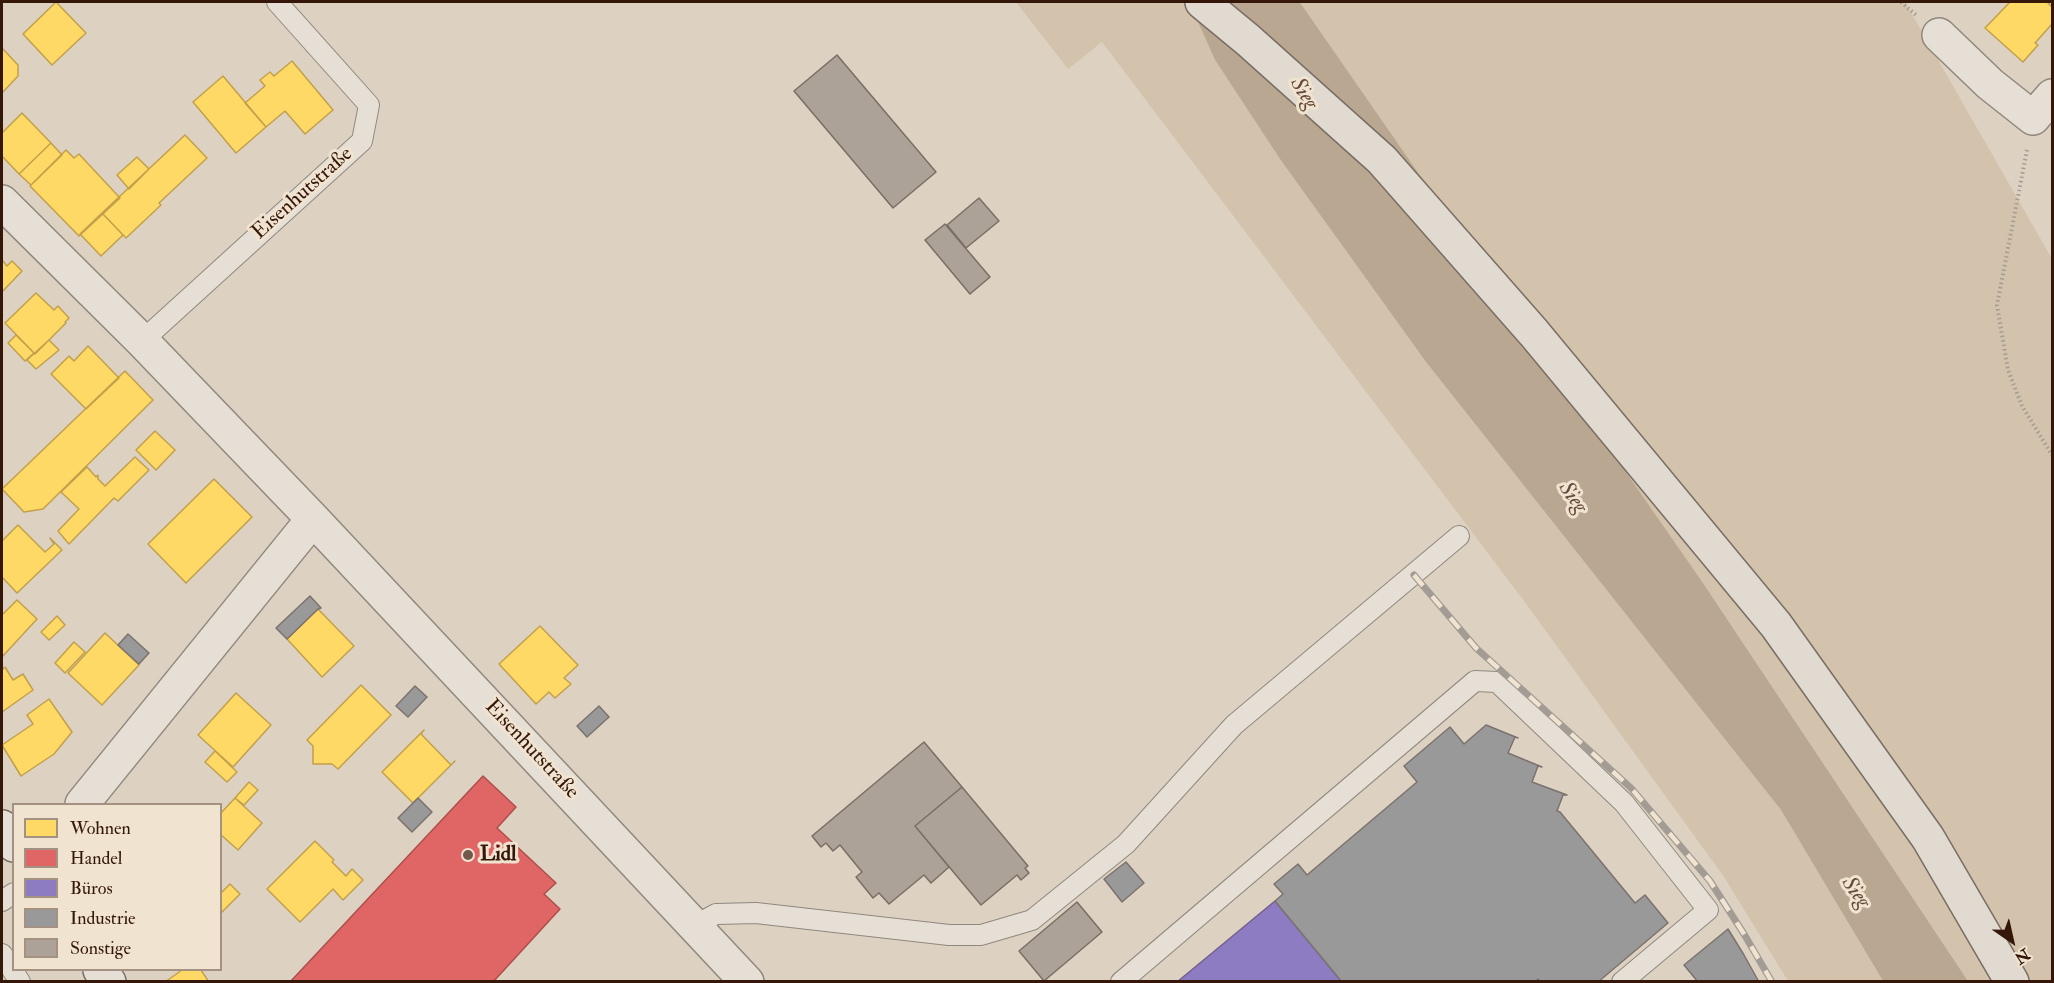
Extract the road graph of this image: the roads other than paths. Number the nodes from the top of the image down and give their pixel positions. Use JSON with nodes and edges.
{"nodes":[{"id":1,"x":277,"y":2,"type":"edge"},
{"id":2,"x":1202,"y":2,"type":"edge"},
{"id":3,"x":1939,"y":35,"type":"dead end"},
{"id":4,"x":2043,"y":107,"type":"edge"},
{"id":5,"x":2,"y":202,"type":"edge"},
{"id":6,"x":142,"y":341,"type":"junction"},
{"id":7,"x":313,"y":519,"type":"junction"},
{"id":8,"x":1459,"y":536,"type":"dead end"},
{"id":9,"x":83,"y":803,"type":"edge"},
{"id":10,"x":2,"y":827,"type":"edge"},
{"id":11,"x":12,"y":842,"type":"edge"},
{"id":12,"x":696,"y":926,"type":"junction"},
{"id":13,"x":2,"y":954,"type":"edge"},
{"id":14,"x":12,"y":969,"type":"edge"},
{"id":15,"x":747,"y":981,"type":"edge"},
{"id":16,"x":1121,"y":981,"type":"edge"},
{"id":17,"x":1622,"y":981,"type":"edge"},
{"id":18,"x":2012,"y":981,"type":"edge"}],
"edges":[{"from":1,"to":6,"type":"lane","name":"Eisenhutstraße"},
{"from":2,"to":18,"type":"highway"},
{"from":3,"to":4,"type":"street"},
{"from":5,"to":6,"type":"street","name":"Eisenhutstraße"},
{"from":6,"to":7,"type":"street","name":"Eisenhutstraße"},
{"from":7,"to":9,"type":"street"},
{"from":7,"to":12,"type":"street","name":"Eisenhutstraße"},
{"from":8,"to":12,"type":"lane"},
{"from":10,"to":11,"type":"street"},
{"from":12,"to":15,"type":"street","name":"Eisenhutstraße"},
{"from":13,"to":14,"type":"lane"},
{"from":16,"to":17,"type":"lane"}]}
